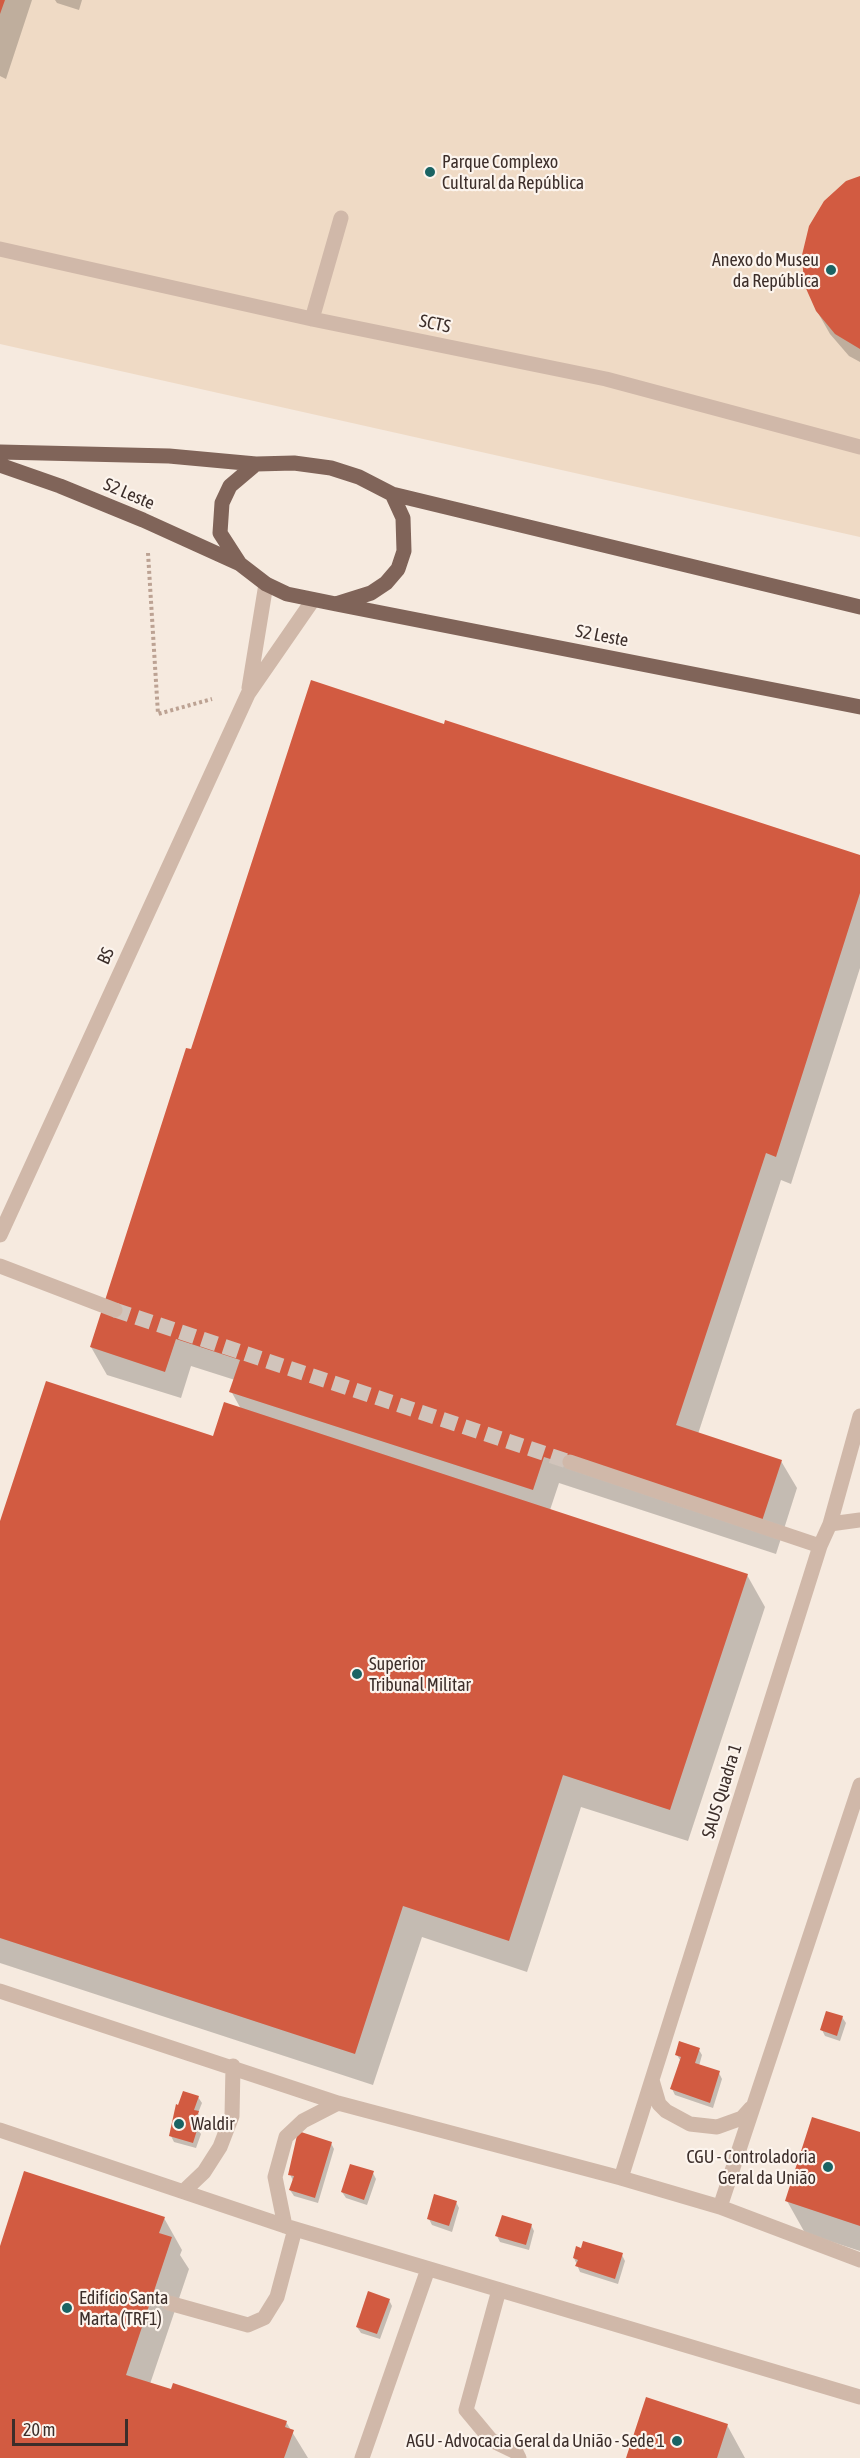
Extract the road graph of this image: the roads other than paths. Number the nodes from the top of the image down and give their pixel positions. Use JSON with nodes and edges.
{"nodes":[{"id":1,"x":341,"y":218,"type":"dead end"},
{"id":2,"x":0,"y":249,"type":"edge"},
{"id":3,"x":312,"y":319,"type":"junction"},
{"id":4,"x":860,"y":447,"type":"edge"},
{"id":5,"x":0,"y":452,"type":"edge"},
{"id":6,"x":256,"y":464,"type":"junction"},
{"id":7,"x":0,"y":465,"type":"edge"},
{"id":8,"x":392,"y":494,"type":"junction"},
{"id":9,"x":240,"y":564,"type":"junction"},
{"id":10,"x":266,"y":584,"type":"junction"},
{"id":11,"x":313,"y":600,"type":"junction"},
{"id":12,"x":336,"y":604,"type":"junction"},
{"id":13,"x":860,"y":607,"type":"edge"},
{"id":14,"x":248,"y":694,"type":"junction"},
{"id":15,"x":860,"y":707,"type":"edge"},
{"id":16,"x":0,"y":1235,"type":"edge"},
{"id":17,"x":0,"y":1266,"type":"edge"},
{"id":18,"x":115,"y":1310,"type":"tunnel mouth"},
{"id":19,"x":860,"y":1416,"type":"edge"},
{"id":20,"x":570,"y":1462,"type":"tunnel mouth"},
{"id":21,"x":860,"y":1520,"type":"edge"},
{"id":22,"x":830,"y":1524,"type":"junction"},
{"id":23,"x":820,"y":1546,"type":"junction"},
{"id":24,"x":860,"y":1785,"type":"edge"},
{"id":25,"x":0,"y":1991,"type":"edge"},
{"id":26,"x":233,"y":2066,"type":"junction"},
{"id":27,"x":652,"y":2080,"type":"junction"},
{"id":28,"x":338,"y":2103,"type":"junction"},
{"id":29,"x":752,"y":2107,"type":"junction"},
{"id":30,"x":0,"y":2130,"type":"edge"},
{"id":31,"x":621,"y":2178,"type":"junction"},
{"id":32,"x":184,"y":2191,"type":"junction"},
{"id":33,"x":720,"y":2207,"type":"junction"},
{"id":34,"x":290,"y":2228,"type":"junction"},
{"id":35,"x":860,"y":2260,"type":"edge"},
{"id":36,"x":428,"y":2269,"type":"junction"},
{"id":37,"x":499,"y":2290,"type":"junction"},
{"id":38,"x":169,"y":2303,"type":"dead end"},
{"id":39,"x":860,"y":2397,"type":"edge"},
{"id":40,"x":363,"y":2458,"type":"edge"},
{"id":41,"x":519,"y":2458,"type":"edge"}],
"edges":[{"from":1,"to":3,"type":"street"},
{"from":2,"to":3,"type":"street","name":"SCTS"},
{"from":3,"to":4,"type":"street","name":"SCTS"},
{"from":5,"to":6,"type":"main road","name":"S2 Leste"},
{"from":6,"to":8,"type":"main road"},
{"from":6,"to":9,"type":"main road"},
{"from":7,"to":9,"type":"main road","name":"S2 Leste"},
{"from":8,"to":12,"type":"main road"},
{"from":8,"to":13,"type":"main road"},
{"from":9,"to":10,"type":"main road"},
{"from":10,"to":11,"type":"main road"},
{"from":10,"to":14,"type":"street","name":"BS"},
{"from":11,"to":12,"type":"main road"},
{"from":11,"to":14,"type":"street","name":"BS"},
{"from":12,"to":15,"type":"main road","name":"S2 Leste"},
{"from":14,"to":16,"type":"street","name":"BS"},
{"from":17,"to":18,"type":"street"},
{"from":19,"to":22,"type":"street","name":"SAUS Quadra 1"},
{"from":20,"to":23,"type":"street"},
{"from":21,"to":22,"type":"street"},
{"from":22,"to":23,"type":"street","name":"SAUS Quadra 1"},
{"from":23,"to":27,"type":"street","name":"SAUS Quadra 1"},
{"from":24,"to":29,"type":"street"},
{"from":25,"to":26,"type":"street"},
{"from":26,"to":28,"type":"street"},
{"from":26,"to":32,"type":"street"},
{"from":27,"to":29,"type":"street"},
{"from":27,"to":31,"type":"street","name":"SAUS Quadra 1"},
{"from":28,"to":31,"type":"street"},
{"from":28,"to":34,"type":"street"},
{"from":29,"to":33,"type":"street"},
{"from":30,"to":32,"type":"street"},
{"from":31,"to":33,"type":"street"},
{"from":32,"to":34,"type":"street"},
{"from":33,"to":35,"type":"street"},
{"from":34,"to":36,"type":"street"},
{"from":34,"to":38,"type":"street"},
{"from":36,"to":37,"type":"street"},
{"from":36,"to":40,"type":"street"},
{"from":37,"to":39,"type":"street"},
{"from":37,"to":41,"type":"street"}]}
